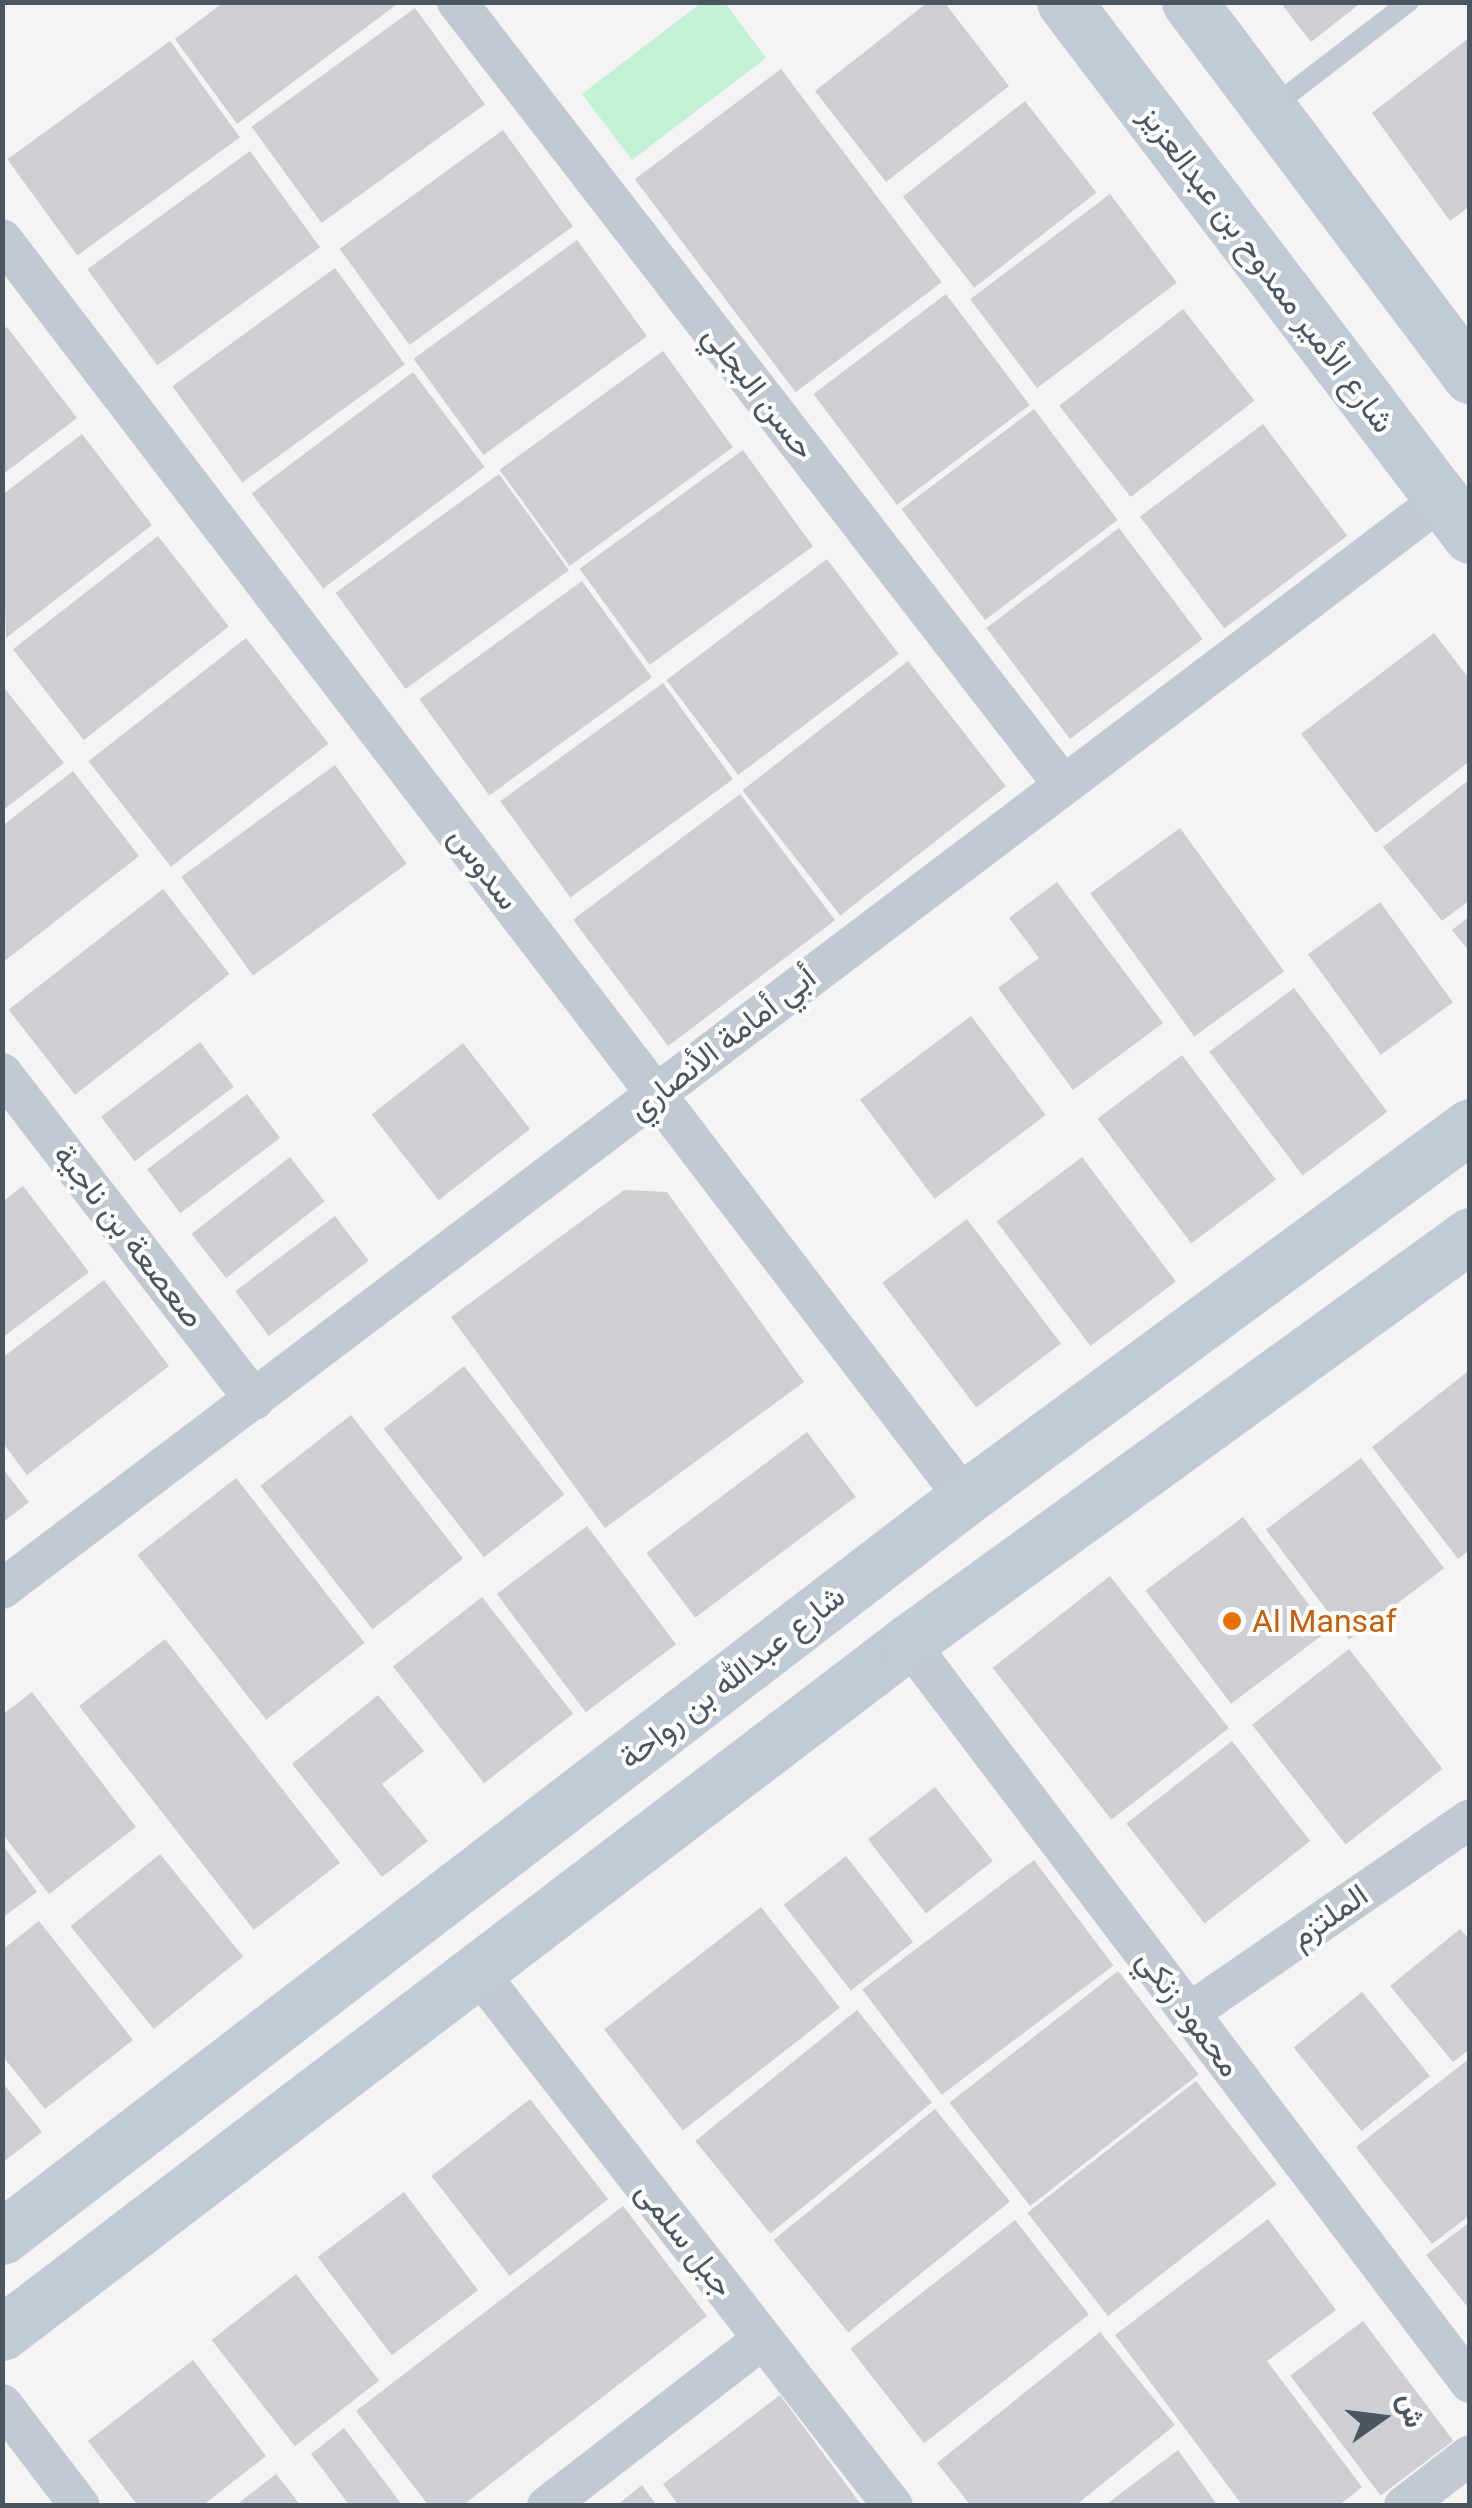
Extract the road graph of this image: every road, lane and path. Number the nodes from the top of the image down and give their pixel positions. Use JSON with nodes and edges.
{"nodes":[{"id":1,"x":457,"y":2,"type":"edge"},
{"id":2,"x":1064,"y":2,"type":"edge"},
{"id":3,"x":1189,"y":2,"type":"edge"},
{"id":4,"x":1409,"y":2,"type":"edge"},
{"id":5,"x":1271,"y":108,"type":"junction"},
{"id":6,"x":2,"y":238,"type":"edge"},
{"id":7,"x":1470,"y":376,"type":"edge"},
{"id":8,"x":1456,"y":518,"type":"edge"},
{"id":9,"x":1061,"y":782,"type":"junction"},
{"id":10,"x":2,"y":1073,"type":"edge"},
{"id":11,"x":657,"y":1093,"type":"junction"},
{"id":12,"x":1470,"y":1126,"type":"edge"},
{"id":13,"x":1470,"y":1235,"type":"edge"},
{"id":14,"x":255,"y":1400,"type":"junction"},
{"id":15,"x":965,"y":1498,"type":"junction"},
{"id":16,"x":2,"y":1589,"type":"edge"},
{"id":17,"x":908,"y":1642,"type":"junction"},
{"id":18,"x":1470,"y":1819,"type":"edge"},
{"id":19,"x":478,"y":1972,"type":"junction"},
{"id":20,"x":1189,"y":2013,"type":"junction"},
{"id":21,"x":2,"y":2237,"type":"edge"},
{"id":22,"x":2,"y":2333,"type":"edge"},
{"id":23,"x":763,"y":2339,"type":"junction"},
{"id":24,"x":1470,"y":2383,"type":"edge"},
{"id":25,"x":2,"y":2404,"type":"edge"},
{"id":26,"x":1470,"y":2454,"type":"edge"},
{"id":27,"x":80,"y":2506,"type":"edge"},
{"id":28,"x":547,"y":2506,"type":"edge"},
{"id":29,"x":893,"y":2506,"type":"edge"},
{"id":30,"x":1404,"y":2506,"type":"edge"}],
"edges":[{"from":1,"to":9,"type":"street","name":"حسن البجلي"},
{"from":2,"to":8,"type":"street","name":"شارع الأمير ممدوح بن عبدالعزيز"},
{"from":3,"to":5,"type":"street"},
{"from":4,"to":5,"type":"lane"},
{"from":5,"to":7,"type":"street"},
{"from":6,"to":11,"type":"street","name":"سدوس"},
{"from":8,"to":9,"type":"street","name":"أبي أمامة الأنصاري"},
{"from":9,"to":11,"type":"street","name":"أبي أمامة الأنصاري"},
{"from":10,"to":14,"type":"street","name":"صعصعة بن ناجية"},
{"from":11,"to":14,"type":"street","name":"أبي أمامة الأنصاري"},
{"from":11,"to":15,"type":"street","name":"سدوس"},
{"from":12,"to":15,"type":"street","name":"شارع عبدالله بن رواحة"},
{"from":13,"to":17,"type":"street"},
{"from":14,"to":16,"type":"street","name":"أبي أمامة الأنصاري"},
{"from":15,"to":21,"type":"street","name":"شارع عبدالله بن رواحة"},
{"from":17,"to":19,"type":"street"},
{"from":17,"to":20,"type":"street","name":"محمود زنكي"},
{"from":18,"to":20,"type":"street","name":"الملتزم"},
{"from":19,"to":22,"type":"street"},
{"from":19,"to":23,"type":"street","name":"جبل سلمى"},
{"from":20,"to":24,"type":"street","name":"محمود زنكي"},
{"from":23,"to":28,"type":"street"},
{"from":23,"to":29,"type":"street","name":"جبل سلمى"},
{"from":25,"to":27,"type":"street"},
{"from":26,"to":30,"type":"street"}]}
